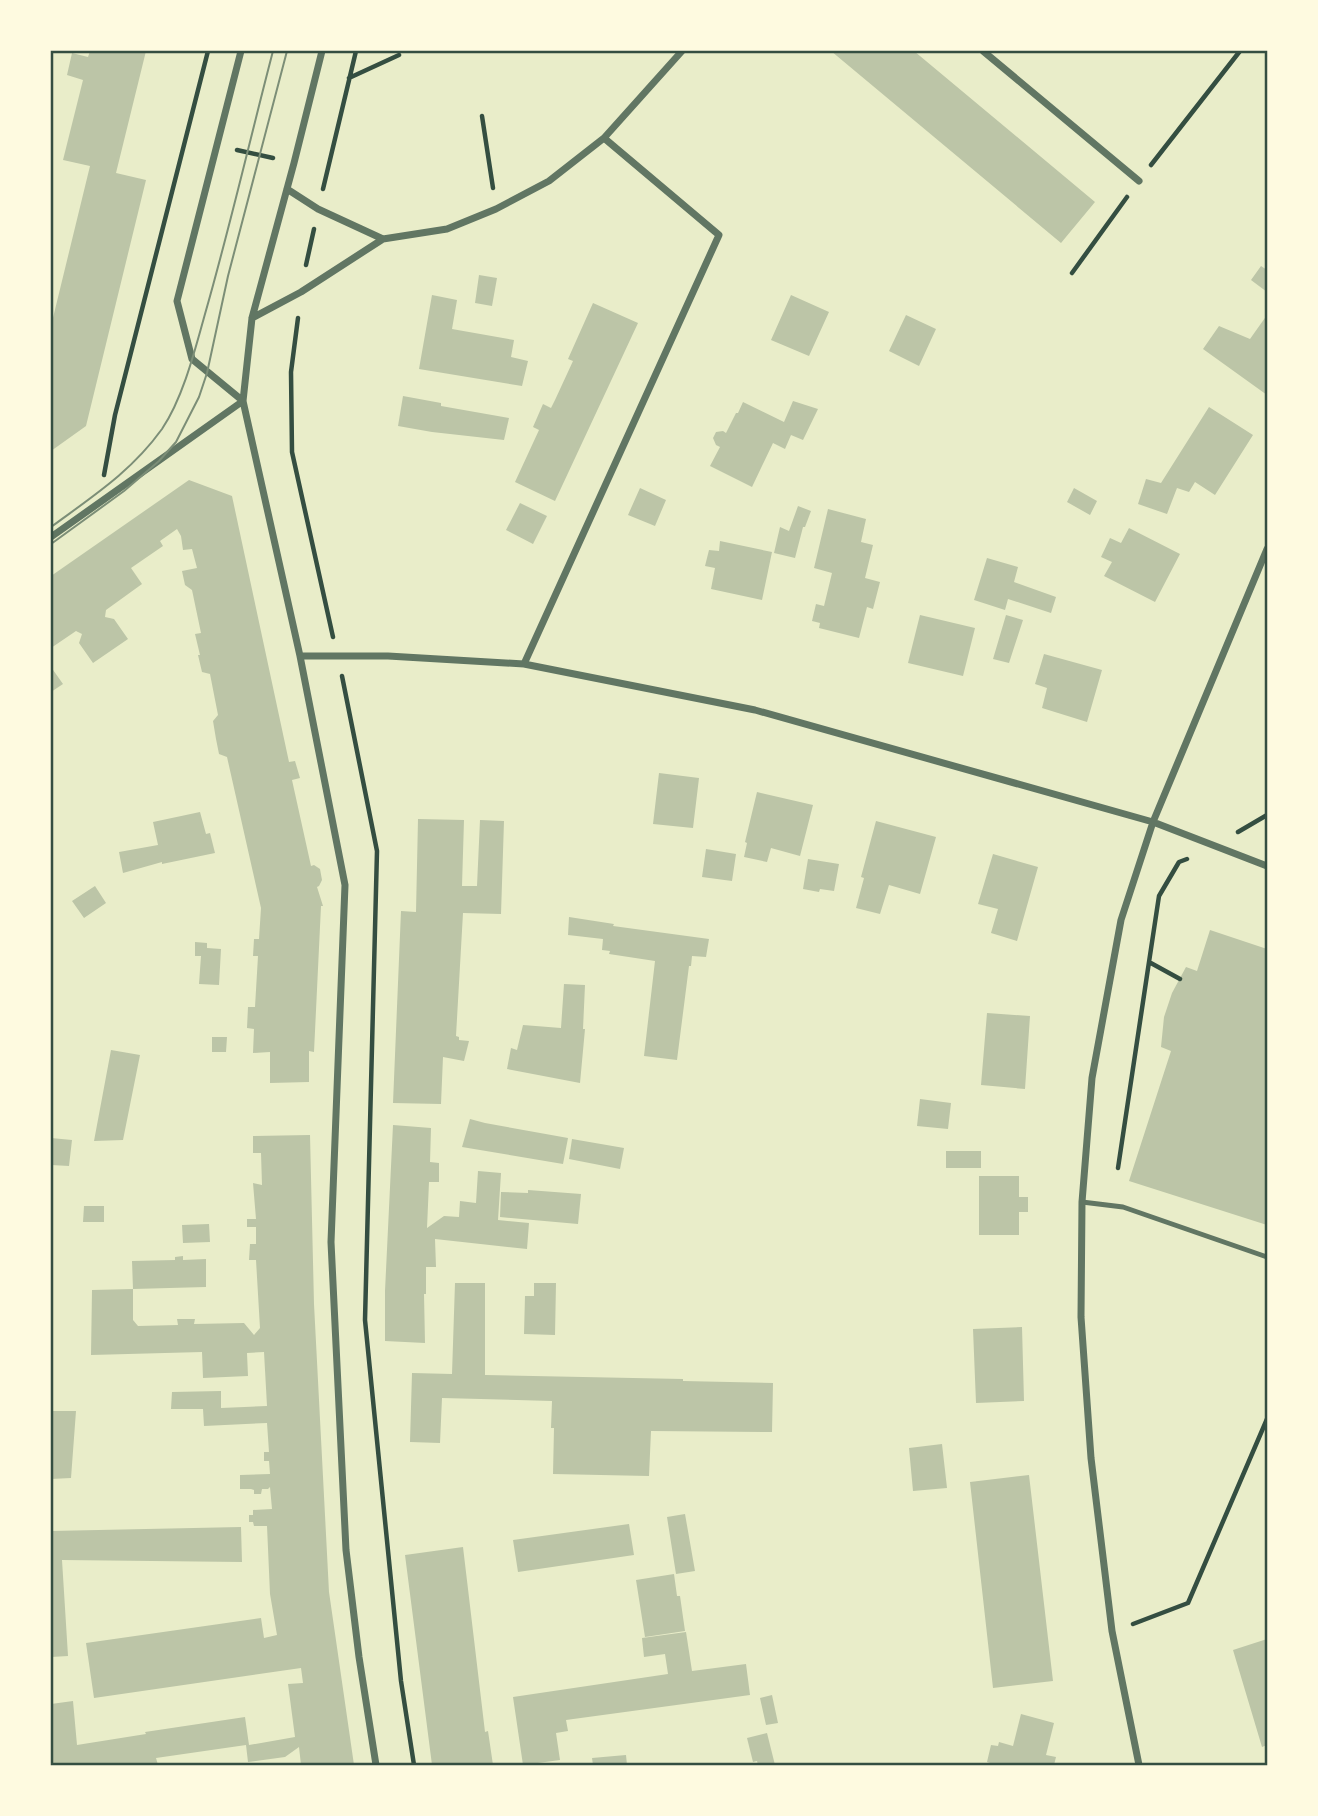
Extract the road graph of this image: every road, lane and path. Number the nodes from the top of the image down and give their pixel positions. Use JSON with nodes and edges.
{"nodes":[{"id":1,"x":208,"y":51,"type":"edge"},
{"id":2,"x":241,"y":51,"type":"edge"},
{"id":3,"x":322,"y":51,"type":"edge"},
{"id":4,"x":356,"y":51,"type":"edge"},
{"id":5,"x":682,"y":51,"type":"edge"},
{"id":6,"x":984,"y":51,"type":"edge"},
{"id":7,"x":1240,"y":51,"type":"edge"},
{"id":8,"x":399,"y":55,"type":"dead end"},
{"id":9,"x":349,"y":78,"type":"junction"},
{"id":10,"x":482,"y":116,"type":"dead end"},
{"id":11,"x":604,"y":138,"type":"junction"},
{"id":12,"x":218,"y":145,"type":"junction"},
{"id":13,"x":294,"y":163,"type":"junction"},
{"id":14,"x":1139,"y":181,"type":"junction"},
{"id":15,"x":287,"y":189,"type":"junction"},
{"id":16,"x":318,"y":209,"type":"junction"},
{"id":17,"x":496,"y":209,"type":"junction"},
{"id":18,"x":383,"y":239,"type":"junction"},
{"id":19,"x":1072,"y":273,"type":"dead end"},
{"id":20,"x":301,"y":292,"type":"junction"},
{"id":21,"x":253,"y":318,"type":"junction"},
{"id":22,"x":243,"y":401,"type":"junction"},
{"id":23,"x":98,"y":503,"type":"junction"},
{"id":24,"x":51,"y":537,"type":"edge"},
{"id":25,"x":1267,"y":549,"type":"edge"},
{"id":26,"x":300,"y":656,"type":"junction"},
{"id":27,"x":338,"y":656,"type":"junction"},
{"id":28,"x":524,"y":664,"type":"junction"},
{"id":29,"x":1267,"y":815,"type":"edge"},
{"id":30,"x":1153,"y":822,"type":"junction"},
{"id":31,"x":1215,"y":846,"type":"junction"},
{"id":32,"x":1267,"y":866,"type":"edge"},
{"id":33,"x":1149,"y":961,"type":"junction"},
{"id":34,"x":1180,"y":979,"type":"dead end"},
{"id":35,"x":1118,"y":1168,"type":"dead end"},
{"id":36,"x":1082,"y":1202,"type":"junction"},
{"id":37,"x":1267,"y":1257,"type":"edge"},
{"id":38,"x":1267,"y":1419,"type":"edge"},
{"id":39,"x":1112,"y":1631,"type":"junction"},
{"id":40,"x":376,"y":1765,"type":"edge"},
{"id":41,"x":414,"y":1765,"type":"edge"},
{"id":42,"x":1139,"y":1765,"type":"edge"}],
"edges":[{"from":1,"to":23,"type":"path"},
{"from":2,"to":12,"type":"street"},
{"from":3,"to":13,"type":"street"},
{"from":4,"to":9,"type":"path"},
{"from":5,"to":11,"type":"street"},
{"from":6,"to":14,"type":"street"},
{"from":7,"to":14,"type":"path"},
{"from":8,"to":9,"type":"path"},
{"from":9,"to":16,"type":"path"},
{"from":10,"to":17,"type":"path"},
{"from":11,"to":17,"type":"street"},
{"from":11,"to":28,"type":"street"},
{"from":12,"to":13,"type":"path"},
{"from":12,"to":22,"type":"street"},
{"from":13,"to":15,"type":"street"},
{"from":14,"to":19,"type":"path"},
{"from":15,"to":16,"type":"street"},
{"from":15,"to":21,"type":"street"},
{"from":16,"to":18,"type":"street"},
{"from":16,"to":20,"type":"path"},
{"from":17,"to":18,"type":"street"},
{"from":18,"to":20,"type":"street"},
{"from":20,"to":21,"type":"street"},
{"from":20,"to":27,"type":"path"},
{"from":21,"to":22,"type":"street"},
{"from":22,"to":23,"type":"street"},
{"from":22,"to":26,"type":"street"},
{"from":23,"to":24,"type":"street"},
{"from":25,"to":30,"type":"street"},
{"from":26,"to":27,"type":"street"},
{"from":26,"to":40,"type":"street"},
{"from":27,"to":28,"type":"street"},
{"from":27,"to":41,"type":"path"},
{"from":28,"to":30,"type":"street"},
{"from":29,"to":31,"type":"path"},
{"from":30,"to":31,"type":"street"},
{"from":30,"to":36,"type":"street"},
{"from":31,"to":32,"type":"street"},
{"from":31,"to":33,"type":"path"},
{"from":33,"to":34,"type":"path"},
{"from":33,"to":35,"type":"path"},
{"from":36,"to":37,"type":"lane"},
{"from":36,"to":39,"type":"street"},
{"from":38,"to":39,"type":"path"},
{"from":39,"to":42,"type":"street"}]}
